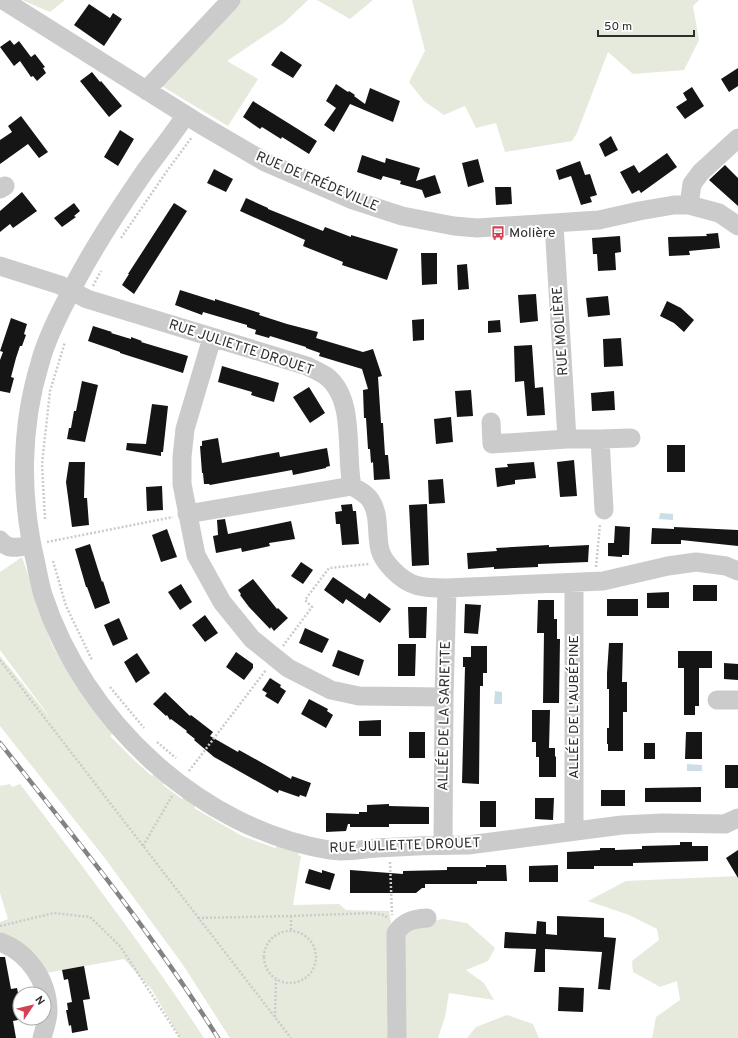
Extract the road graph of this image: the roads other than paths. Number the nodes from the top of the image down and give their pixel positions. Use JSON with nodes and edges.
{"nodes":[{"id":1,"x":3,"y":0,"type":"edge"},
{"id":2,"x":231,"y":0,"type":"edge"},
{"id":3,"x":147,"y":91,"type":"junction"},
{"id":4,"x":186,"y":115,"type":"junction"},
{"id":5,"x":738,"y":138,"type":"edge"},
{"id":6,"x":689,"y":205,"type":"junction"},
{"id":7,"x":554,"y":224,"type":"junction"},
{"id":8,"x":738,"y":226,"type":"edge"},
{"id":9,"x":0,"y":266,"type":"edge"},
{"id":10,"x":79,"y":295,"type":"junction"},
{"id":11,"x":212,"y":338,"type":"junction"},
{"id":12,"x":491,"y":422,"type":"dead end"},
{"id":13,"x":631,"y":438,"type":"dead end"},
{"id":14,"x":567,"y":439,"type":"junction"},
{"id":15,"x":600,"y":439,"type":"junction"},
{"id":16,"x":352,"y":486,"type":"junction"},
{"id":17,"x":604,"y":510,"type":"road end"},
{"id":18,"x":188,"y":514,"type":"junction"},
{"id":19,"x":0,"y":540,"type":"edge"},
{"id":20,"x":43,"y":543,"type":"junction"},
{"id":21,"x":738,"y":571,"type":"edge"},
{"id":22,"x":574,"y":583,"type":"junction"},
{"id":23,"x":447,"y":588,"type":"junction"},
{"id":24,"x":444,"y":697,"type":"junction"},
{"id":25,"x":717,"y":700,"type":"dead end"},
{"id":26,"x":738,"y":700,"type":"edge"},
{"id":27,"x":738,"y":818,"type":"edge"},
{"id":28,"x":574,"y":831,"type":"junction"},
{"id":29,"x":443,"y":845,"type":"junction"},
{"id":30,"x":427,"y":918,"type":"dead end"},
{"id":31,"x":0,"y":942,"type":"edge"},
{"id":32,"x":42,"y":1038,"type":"edge"},
{"id":33,"x":397,"y":1038,"type":"edge"}],
"edges":[{"from":1,"to":3,"type":"street","name":"RUE DE FRÉDEVILLE"},
{"from":2,"to":3,"type":"street"},
{"from":3,"to":4,"type":"street","name":"RUE DE FRÉDEVILLE"},
{"from":4,"to":7,"type":"street","name":"RUE DE FRÉDEVILLE"},
{"from":4,"to":10,"type":"street","name":"RUE JULIETTE DROUET"},
{"from":5,"to":6,"type":"street"},
{"from":6,"to":7,"type":"street","name":"RUE DE FRÉDEVILLE"},
{"from":6,"to":8,"type":"street","name":"RUE DE FRÉDEVILLE"},
{"from":7,"to":14,"type":"street","name":"RUE MOLIÈRE"},
{"from":9,"to":10,"type":"street"},
{"from":10,"to":11,"type":"street","name":"RUE JULIETTE DROUET"},
{"from":10,"to":20,"type":"street","name":"RUE JULIETTE DROUET"},
{"from":11,"to":16,"type":"street","name":"RUE JULIETTE DROUET"},
{"from":11,"to":18,"type":"street"},
{"from":12,"to":14,"type":"street"},
{"from":13,"to":15,"type":"street"},
{"from":14,"to":15,"type":"street"},
{"from":15,"to":17,"type":"street"},
{"from":16,"to":18,"type":"street"},
{"from":16,"to":23,"type":"street"},
{"from":18,"to":24,"type":"street"},
{"from":19,"to":20,"type":"street"},
{"from":20,"to":29,"type":"street","name":"RUE JULIETTE DROUET"},
{"from":21,"to":22,"type":"street"},
{"from":22,"to":23,"type":"street"},
{"from":22,"to":28,"type":"street","name":"ALLÉE DE L'AUBÉPINE"},
{"from":23,"to":24,"type":"street","name":"ALLÉE DE LA SARIETTE"},
{"from":24,"to":29,"type":"street","name":"ALLÉE DE LA SARIETTE"},
{"from":25,"to":26,"type":"street"},
{"from":27,"to":28,"type":"street","name":"RUE JULIETTE DROUET"},
{"from":28,"to":29,"type":"street","name":"RUE JULIETTE DROUET"},
{"from":30,"to":33,"type":"street"},
{"from":31,"to":32,"type":"street"}]}
